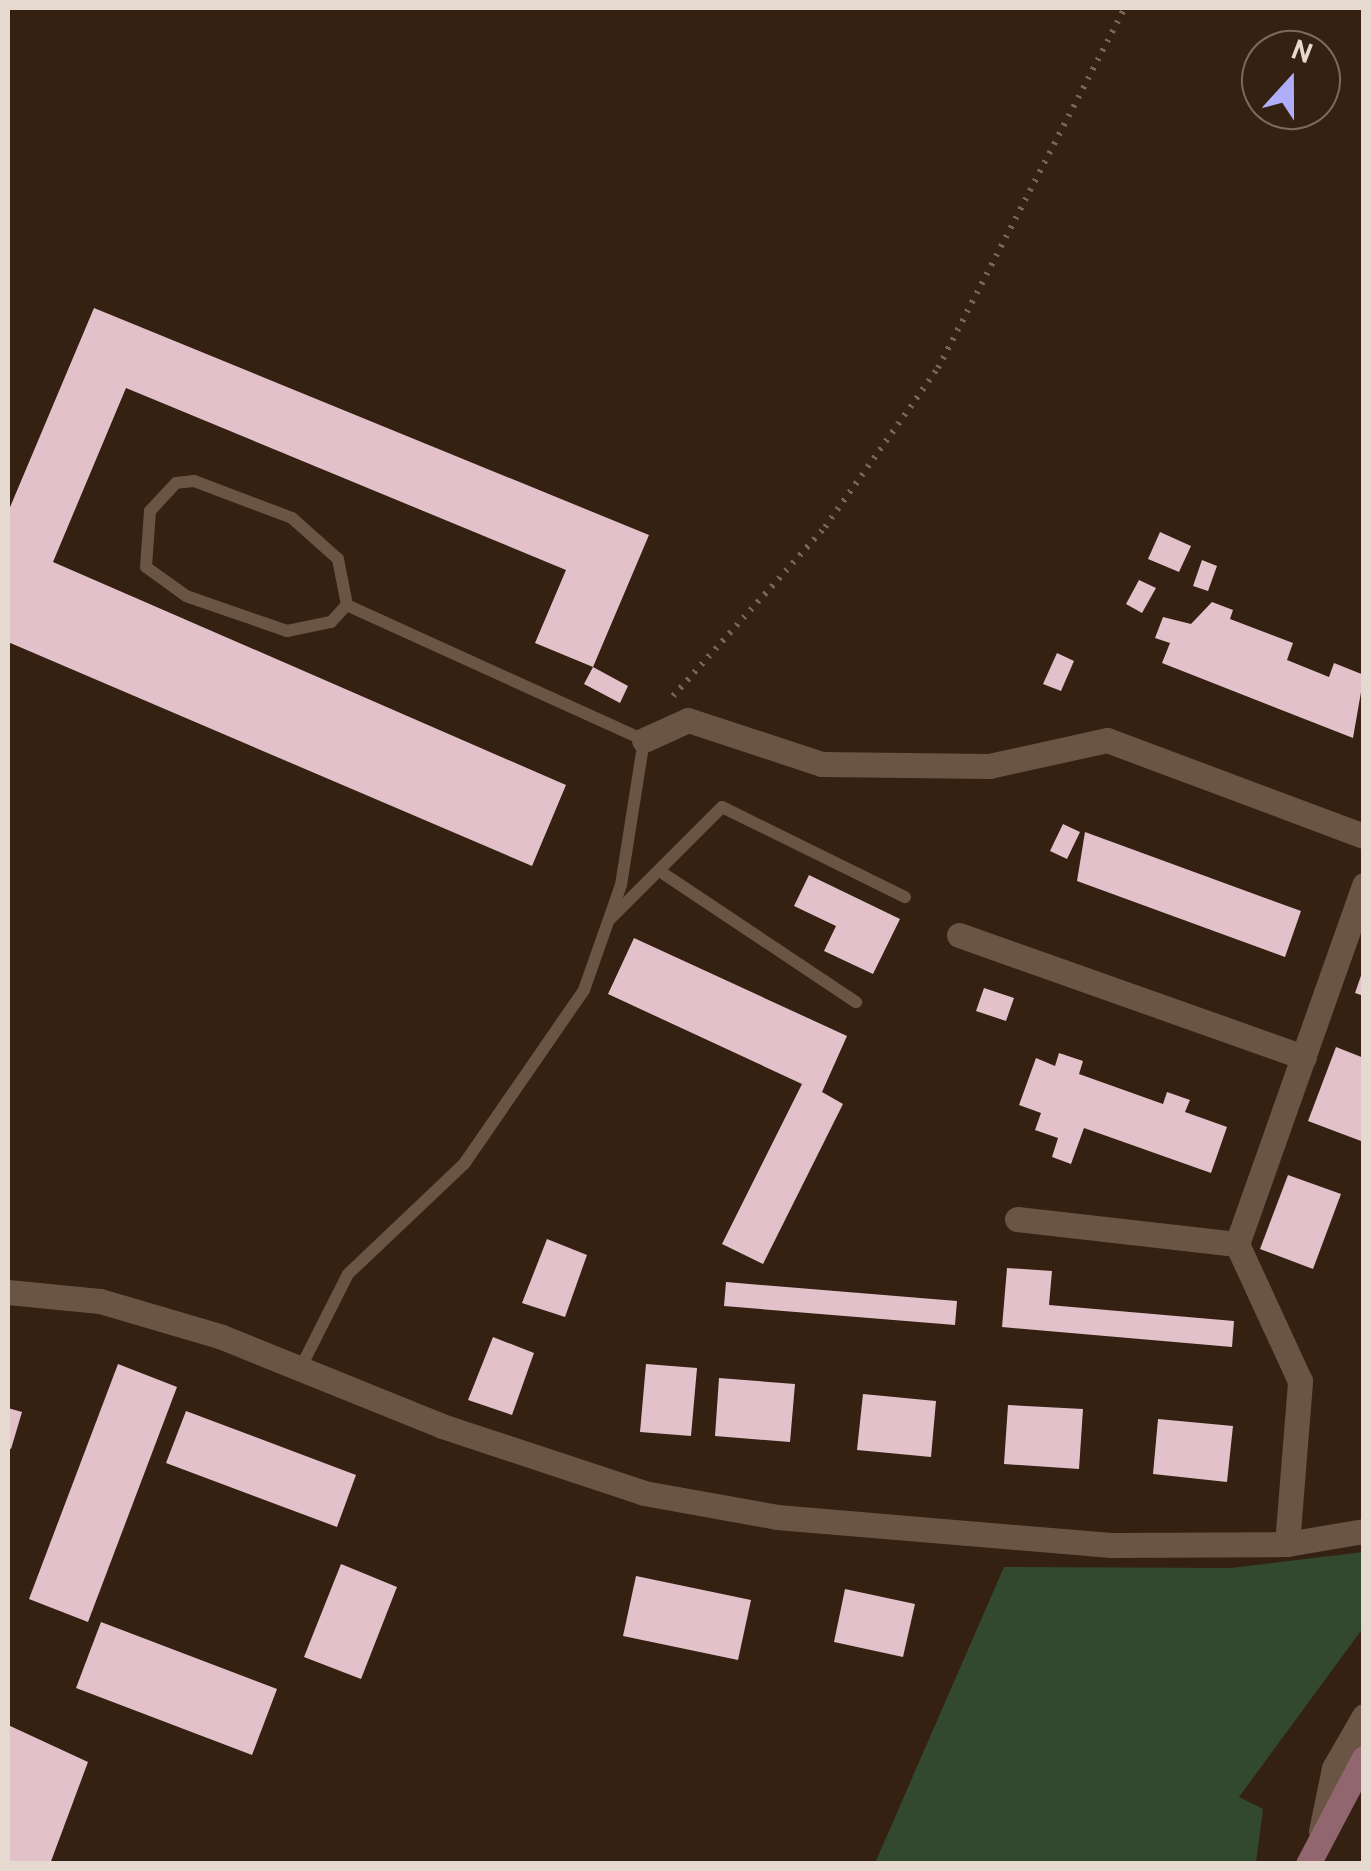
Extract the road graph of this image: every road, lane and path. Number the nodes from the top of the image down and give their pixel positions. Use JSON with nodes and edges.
{"nodes":[{"id":1,"x":1125,"y":8,"type":"edge"},
{"id":2,"x":347,"y":605,"type":"junction"},
{"id":3,"x":644,"y":740,"type":"junction"},
{"id":4,"x":1364,"y":836,"type":"edge"},
{"id":5,"x":664,"y":874,"type":"junction"},
{"id":6,"x":1364,"y":885,"type":"edge"},
{"id":7,"x":906,"y":898,"type":"dead end"},
{"id":8,"x":609,"y":920,"type":"junction"},
{"id":9,"x":959,"y":934,"type":"dead end"},
{"id":10,"x":856,"y":1002,"type":"dead end"},
{"id":11,"x":1304,"y":1057,"type":"junction"},
{"id":12,"x":1017,"y":1219,"type":"dead end"},
{"id":13,"x":1237,"y":1244,"type":"junction"},
{"id":14,"x":8,"y":1292,"type":"edge"},
{"id":15,"x":300,"y":1369,"type":"junction"},
{"id":16,"x":1364,"y":1531,"type":"edge"},
{"id":17,"x":1287,"y":1544,"type":"junction"},
{"id":18,"x":1364,"y":1716,"type":"edge"},
{"id":19,"x":1364,"y":1758,"type":"edge"},
{"id":20,"x":1313,"y":1854,"type":"edge"}],
"edges":[{"from":1,"to":3,"type":"path"},
{"from":2,"to":2,"type":"lane"},
{"from":2,"to":3,"type":"lane"},
{"from":3,"to":4,"type":"street"},
{"from":3,"to":8,"type":"lane"},
{"from":5,"to":7,"type":"lane"},
{"from":5,"to":8,"type":"lane"},
{"from":5,"to":10,"type":"lane"},
{"from":6,"to":11,"type":"street"},
{"from":8,"to":15,"type":"lane"},
{"from":9,"to":11,"type":"street"},
{"from":11,"to":13,"type":"street"},
{"from":12,"to":13,"type":"street"},
{"from":13,"to":17,"type":"street"},
{"from":14,"to":15,"type":"street"},
{"from":15,"to":17,"type":"street"},
{"from":16,"to":17,"type":"street"},
{"from":18,"to":20,"type":"street"},
{"from":19,"to":20,"type":"main road"}]}
